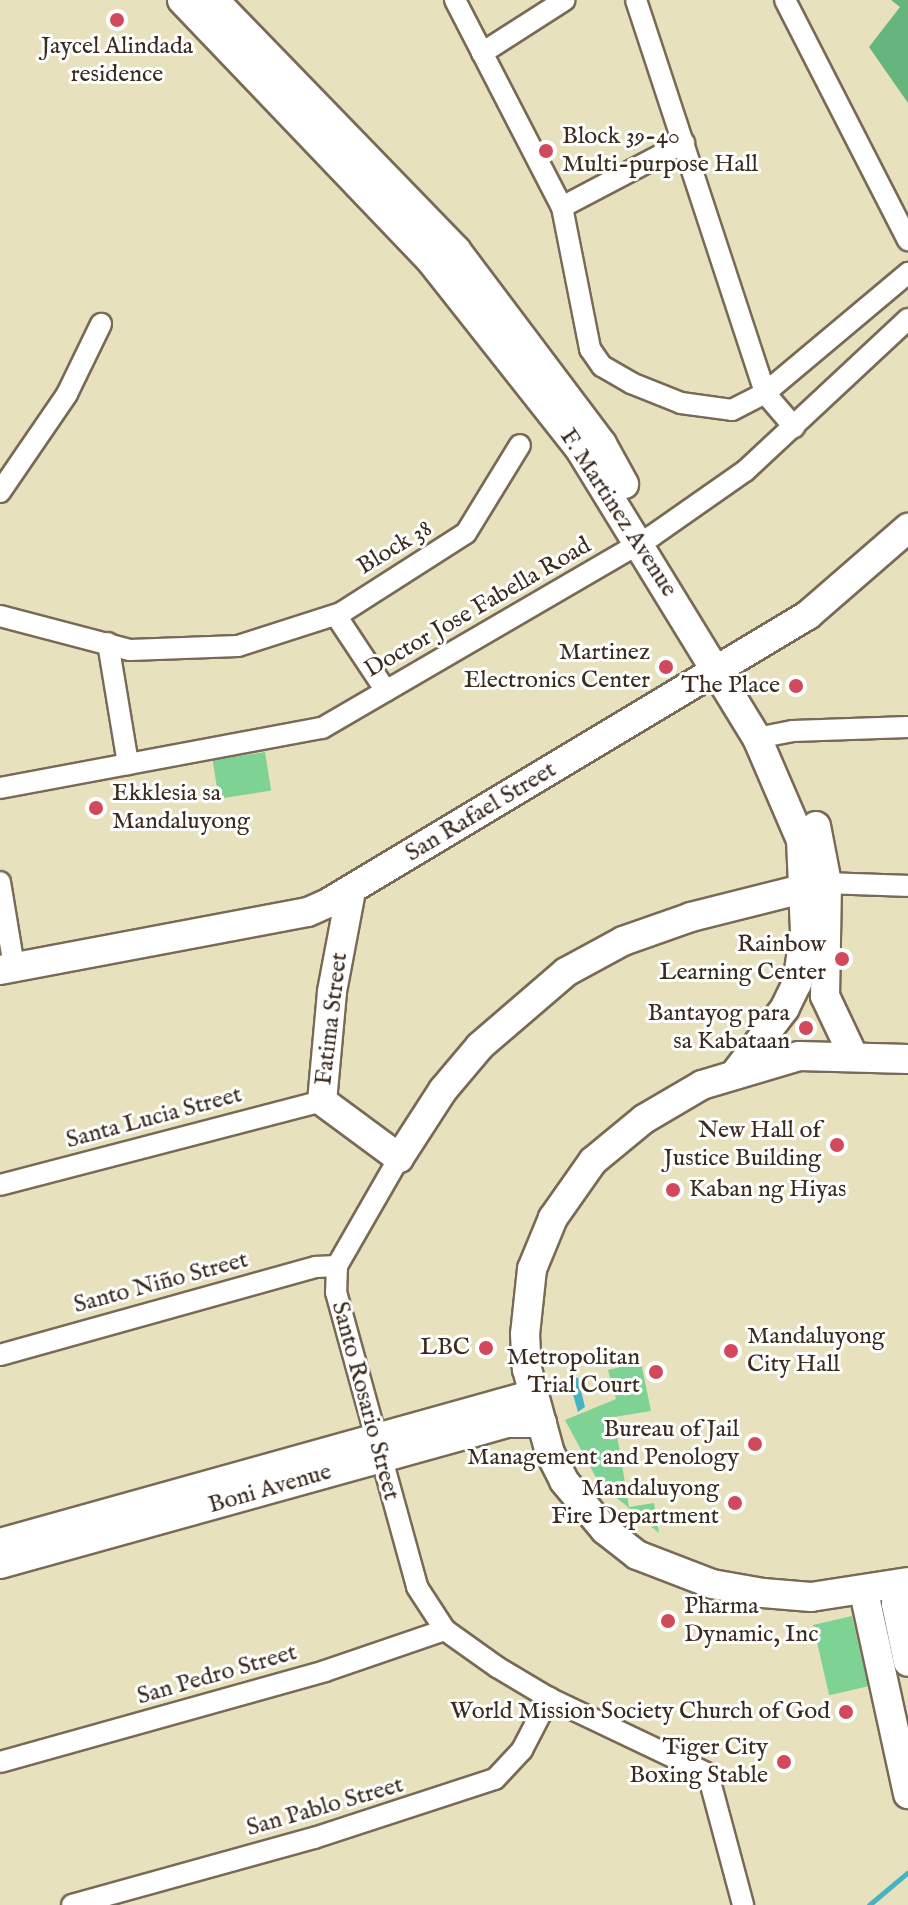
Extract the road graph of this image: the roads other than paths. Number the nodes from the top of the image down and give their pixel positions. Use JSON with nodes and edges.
{"nodes":[{"id":1,"x":182,"y":0,"type":"edge"},
{"id":2,"x":214,"y":0,"type":"edge"},
{"id":3,"x":455,"y":0,"type":"edge"},
{"id":4,"x":565,"y":0,"type":"edge"},
{"id":5,"x":636,"y":0,"type":"edge"},
{"id":6,"x":785,"y":0,"type":"edge"},
{"id":7,"x":482,"y":53,"type":"junction"},
{"id":8,"x":684,"y":143,"type":"junction"},
{"id":9,"x":562,"y":207,"type":"junction"},
{"id":10,"x":908,"y":240,"type":"edge"},
{"id":11,"x":908,"y":273,"type":"edge"},
{"id":12,"x":908,"y":319,"type":"edge"},
{"id":13,"x":101,"y":324,"type":"dead end"},
{"id":14,"x":765,"y":393,"type":"junction"},
{"id":15,"x":794,"y":427,"type":"junction"},
{"id":16,"x":520,"y":445,"type":"dead end"},
{"id":17,"x":0,"y":492,"type":"edge"},
{"id":18,"x":908,"y":528,"type":"edge"},
{"id":19,"x":646,"y":540,"type":"junction"},
{"id":20,"x":897,"y":550,"type":"edge"},
{"id":21,"x":341,"y":613,"type":"junction"},
{"id":22,"x":0,"y":616,"type":"edge"},
{"id":23,"x":108,"y":643,"type":"junction"},
{"id":24,"x":725,"y":664,"type":"junction"},
{"id":25,"x":386,"y":691,"type":"junction"},
{"id":26,"x":908,"y":727,"type":"edge"},
{"id":27,"x":766,"y":735,"type":"junction"},
{"id":28,"x":128,"y":764,"type":"junction"},
{"id":29,"x":0,"y":788,"type":"edge"},
{"id":30,"x":0,"y":882,"type":"edge"},
{"id":31,"x":817,"y":886,"type":"junction"},
{"id":32,"x":908,"y":886,"type":"edge"},
{"id":33,"x":351,"y":891,"type":"junction"},
{"id":34,"x":7,"y":968,"type":"edge"},
{"id":35,"x":852,"y":1053,"type":"junction"},
{"id":36,"x":908,"y":1059,"type":"edge"},
{"id":37,"x":737,"y":1071,"type":"junction"},
{"id":38,"x":322,"y":1101,"type":"junction"},
{"id":39,"x":399,"y":1158,"type":"junction"},
{"id":40,"x":0,"y":1185,"type":"edge"},
{"id":41,"x":337,"y":1266,"type":"junction"},
{"id":42,"x":0,"y":1355,"type":"edge"},
{"id":43,"x":534,"y":1394,"type":"junction"},
{"id":44,"x":542,"y":1423,"type":"junction"},
{"id":45,"x":376,"y":1448,"type":"junction"},
{"id":46,"x":0,"y":1543,"type":"edge"},
{"id":47,"x":0,"y":1564,"type":"edge"},
{"id":48,"x":906,"y":1583,"type":"edge"},
{"id":49,"x":864,"y":1592,"type":"junction"},
{"id":50,"x":445,"y":1630,"type":"junction"},
{"id":51,"x":908,"y":1662,"type":"edge"},
{"id":52,"x":549,"y":1698,"type":"junction"},
{"id":53,"x":0,"y":1762,"type":"edge"},
{"id":54,"x":908,"y":1794,"type":"edge"},
{"id":55,"x":72,"y":1905,"type":"edge"},
{"id":56,"x":743,"y":1905,"type":"edge"}],
"edges":[{"from":1,"to":19,"type":"main road","name":"F. Martinez Avenue"},
{"from":2,"to":19,"type":"main road","name":"F. Martinez Avenue"},
{"from":3,"to":7,"type":"street"},
{"from":4,"to":7,"type":"street"},
{"from":5,"to":8,"type":"street"},
{"from":6,"to":10,"type":"street"},
{"from":7,"to":9,"type":"street"},
{"from":8,"to":9,"type":"street"},
{"from":8,"to":14,"type":"street"},
{"from":9,"to":14,"type":"street"},
{"from":11,"to":14,"type":"street"},
{"from":12,"to":15,"type":"street","name":"Doctor Jose Fabella Road"},
{"from":13,"to":17,"type":"street"},
{"from":14,"to":15,"type":"street"},
{"from":15,"to":19,"type":"street","name":"Doctor Jose Fabella Road"},
{"from":16,"to":21,"type":"street","name":"Block 38"},
{"from":18,"to":20,"type":"main road","name":"San Rafael Street"},
{"from":19,"to":24,"type":"main road","name":"F. Martinez Avenue"},
{"from":19,"to":25,"type":"street","name":"Doctor Jose Fabella Road"},
{"from":20,"to":24,"type":"main road","name":"San Rafael Street"},
{"from":21,"to":23,"type":"street","name":"Block 38"},
{"from":21,"to":25,"type":"street"},
{"from":22,"to":23,"type":"street","name":"Block 38"},
{"from":23,"to":28,"type":"street"},
{"from":24,"to":27,"type":"main road","name":"F. Martinez Avenue"},
{"from":24,"to":33,"type":"main road","name":"San Rafael Street"},
{"from":25,"to":28,"type":"street","name":"Doctor Jose Fabella Road"},
{"from":26,"to":27,"type":"street"},
{"from":27,"to":31,"type":"main road","name":"F. Martinez Avenue"},
{"from":28,"to":29,"type":"street","name":"Doctor Jose Fabella Road"},
{"from":30,"to":34,"type":"street"},
{"from":31,"to":32,"type":"street","name":"Santo Rosario Street"},
{"from":31,"to":35,"type":"main road","name":"F. Martinez Avenue"},
{"from":31,"to":37,"type":"main road","name":"F. Martinez Avenue"},
{"from":31,"to":39,"type":"main road","name":"Santo Rosario Street"},
{"from":33,"to":34,"type":"main road","name":"San Rafael Street"},
{"from":33,"to":38,"type":"main road","name":"Fatima Street"},
{"from":35,"to":36,"type":"main road"},
{"from":35,"to":37,"type":"main road"},
{"from":37,"to":43,"type":"main road"},
{"from":38,"to":39,"type":"main road","name":"Fatima Street"},
{"from":38,"to":40,"type":"street","name":"Santa Lucia Street"},
{"from":39,"to":41,"type":"street","name":"Santo Rosario Street"},
{"from":41,"to":42,"type":"street","name":"Santo Niño Street"},
{"from":41,"to":45,"type":"street","name":"Santo Rosario Street"},
{"from":43,"to":44,"type":"main road"},
{"from":43,"to":45,"type":"main road","name":"Boni Avenue"},
{"from":44,"to":45,"type":"main road","name":"Boni Avenue"},
{"from":44,"to":49,"type":"main road"},
{"from":45,"to":46,"type":"main road","name":"Boni Avenue"},
{"from":45,"to":47,"type":"main road","name":"Boni Avenue"},
{"from":45,"to":50,"type":"street","name":"Santo Rosario Street"},
{"from":48,"to":49,"type":"main road"},
{"from":48,"to":51,"type":"main road"},
{"from":49,"to":54,"type":"main road"},
{"from":50,"to":52,"type":"street","name":"Santo Rosario Street"},
{"from":50,"to":53,"type":"street","name":"San Pedro Street"},
{"from":52,"to":55,"type":"street","name":"San Pablo Street"},
{"from":52,"to":56,"type":"street","name":"Santo Rosario Street"}]}
